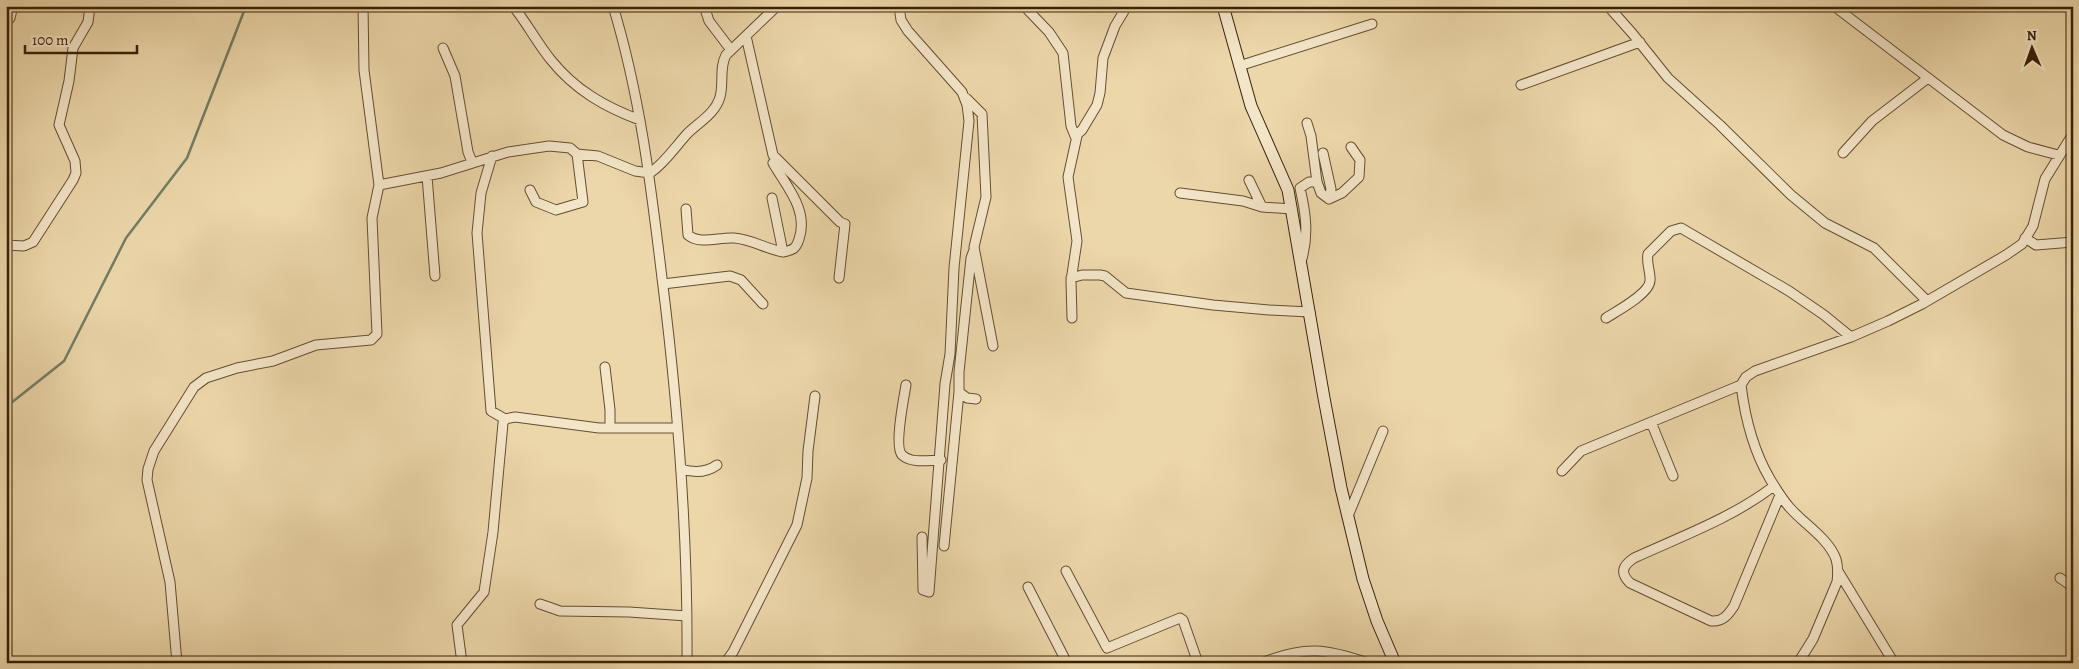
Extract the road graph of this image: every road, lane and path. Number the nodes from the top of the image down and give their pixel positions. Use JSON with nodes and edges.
{"nodes":[{"id":1,"x":13,"y":6,"type":"edge"},
{"id":2,"x":90,"y":6,"type":"edge"},
{"id":3,"x":363,"y":6,"type":"edge"},
{"id":4,"x":513,"y":6,"type":"edge"},
{"id":5,"x":613,"y":6,"type":"edge"},
{"id":6,"x":704,"y":6,"type":"edge"},
{"id":7,"x":777,"y":6,"type":"edge"},
{"id":8,"x":899,"y":6,"type":"edge"},
{"id":9,"x":1127,"y":6,"type":"edge"},
{"id":10,"x":1223,"y":6,"type":"edge"},
{"id":11,"x":1608,"y":6,"type":"edge"},
{"id":12,"x":1834,"y":6,"type":"edge"},
{"id":13,"x":1029,"y":8,"type":"edge"},
{"id":14,"x":6,"y":22,"type":"edge"},
{"id":15,"x":1372,"y":24,"type":"dead end"},
{"id":16,"x":746,"y":36,"type":"junction"},
{"id":17,"x":1640,"y":42,"type":"junction"},
{"id":18,"x":443,"y":48,"type":"dead end"},
{"id":19,"x":731,"y":50,"type":"junction"},
{"id":20,"x":1239,"y":66,"type":"junction"},
{"id":21,"x":1928,"y":78,"type":"junction"},
{"id":22,"x":1521,"y":85,"type":"dead end"},
{"id":23,"x":964,"y":96,"type":"junction"},
{"id":24,"x":640,"y":120,"type":"junction"},
{"id":25,"x":1307,"y":123,"type":"dead end"},
{"id":26,"x":2073,"y":134,"type":"edge"},
{"id":27,"x":1077,"y":136,"type":"junction"},
{"id":28,"x":1351,"y":147,"type":"dead end"},
{"id":29,"x":1323,"y":153,"type":"dead end"},
{"id":30,"x":1842,"y":153,"type":"dead end"},
{"id":31,"x":577,"y":154,"type":"junction"},
{"id":32,"x":2058,"y":155,"type":"junction"},
{"id":33,"x":492,"y":156,"type":"junction"},
{"id":34,"x":776,"y":159,"type":"junction"},
{"id":35,"x":472,"y":162,"type":"junction"},
{"id":36,"x":650,"y":173,"type":"junction"},
{"id":37,"x":427,"y":176,"type":"junction"},
{"id":38,"x":1249,"y":180,"type":"dead end"},
{"id":39,"x":1318,"y":182,"type":"junction"},
{"id":40,"x":379,"y":185,"type":"junction"},
{"id":41,"x":530,"y":190,"type":"dead end"},
{"id":42,"x":1180,"y":193,"type":"dead end"},
{"id":43,"x":772,"y":198,"type":"dead end"},
{"id":44,"x":1329,"y":199,"type":"junction"},
{"id":45,"x":1262,"y":207,"type":"junction"},
{"id":46,"x":686,"y":209,"type":"dead end"},
{"id":47,"x":1292,"y":209,"type":"junction"},
{"id":48,"x":2025,"y":238,"type":"junction"},
{"id":49,"x":2073,"y":242,"type":"edge"},
{"id":50,"x":6,"y":245,"type":"edge"},
{"id":51,"x":974,"y":247,"type":"junction"},
{"id":52,"x":783,"y":252,"type":"junction"},
{"id":53,"x":1301,"y":262,"type":"junction"},
{"id":54,"x":435,"y":276,"type":"dead end"},
{"id":55,"x":839,"y":278,"type":"dead end"},
{"id":56,"x":1071,"y":278,"type":"junction"},
{"id":57,"x":663,"y":284,"type":"junction"},
{"id":58,"x":1927,"y":301,"type":"junction"},
{"id":59,"x":763,"y":304,"type":"dead end"},
{"id":60,"x":1310,"y":312,"type":"junction"},
{"id":61,"x":1072,"y":318,"type":"dead end"},
{"id":62,"x":1606,"y":318,"type":"dead end"},
{"id":63,"x":1851,"y":337,"type":"junction"},
{"id":64,"x":993,"y":346,"type":"dead end"},
{"id":65,"x":605,"y":367,"type":"dead end"},
{"id":66,"x":906,"y":385,"type":"dead end"},
{"id":67,"x":1741,"y":385,"type":"junction"},
{"id":68,"x":959,"y":392,"type":"junction"},
{"id":69,"x":815,"y":396,"type":"dead end"},
{"id":70,"x":976,"y":399,"type":"dead end"},
{"id":71,"x":505,"y":420,"type":"junction"},
{"id":72,"x":1651,"y":422,"type":"junction"},
{"id":73,"x":610,"y":428,"type":"junction"},
{"id":74,"x":677,"y":428,"type":"junction"},
{"id":75,"x":1384,"y":430,"type":"dead end"},
{"id":76,"x":941,"y":460,"type":"junction"},
{"id":77,"x":717,"y":465,"type":"dead end"},
{"id":78,"x":681,"y":469,"type":"junction"},
{"id":79,"x":1562,"y":471,"type":"dead end"},
{"id":80,"x":1673,"y":476,"type":"dead end"},
{"id":81,"x":1774,"y":486,"type":"junction"},
{"id":82,"x":1780,"y":495,"type":"junction"},
{"id":83,"x":1348,"y":516,"type":"junction"},
{"id":84,"x":922,"y":537,"type":"dead end"},
{"id":85,"x":944,"y":546,"type":"dead end"},
{"id":86,"x":1066,"y":571,"type":"dead end"},
{"id":87,"x":1838,"y":571,"type":"junction"},
{"id":88,"x":2060,"y":578,"type":"dead end"},
{"id":89,"x":1028,"y":587,"type":"dead end"},
{"id":90,"x":2073,"y":587,"type":"edge"},
{"id":91,"x":540,"y":604,"type":"dead end"},
{"id":92,"x":687,"y":616,"type":"junction"},
{"id":93,"x":729,"y":661,"type":"edge"},
{"id":94,"x":177,"y":663,"type":"edge"},
{"id":95,"x":462,"y":663,"type":"edge"},
{"id":96,"x":687,"y":663,"type":"edge"},
{"id":97,"x":1067,"y":663,"type":"edge"},
{"id":98,"x":1198,"y":663,"type":"edge"},
{"id":99,"x":1262,"y":663,"type":"edge"},
{"id":100,"x":1368,"y":663,"type":"edge"},
{"id":101,"x":1395,"y":663,"type":"edge"},
{"id":102,"x":1798,"y":663,"type":"edge"},
{"id":103,"x":1894,"y":663,"type":"edge"}],
"edges":[{"from":1,"to":14,"type":"street"},
{"from":2,"to":50,"type":"street"},
{"from":3,"to":40,"type":"street"},
{"from":4,"to":24,"type":"street"},
{"from":5,"to":24,"type":"street"},
{"from":6,"to":19,"type":"street"},
{"from":7,"to":16,"type":"street"},
{"from":8,"to":23,"type":"street"},
{"from":9,"to":27,"type":"street"},
{"from":10,"to":20,"type":"street"},
{"from":11,"to":17,"type":"street"},
{"from":12,"to":21,"type":"street"},
{"from":13,"to":27,"type":"street"},
{"from":15,"to":20,"type":"street"},
{"from":16,"to":19,"type":"street"},
{"from":16,"to":34,"type":"street"},
{"from":17,"to":22,"type":"street"},
{"from":17,"to":58,"type":"street"},
{"from":18,"to":35,"type":"street"},
{"from":19,"to":36,"type":"street"},
{"from":20,"to":47,"type":"street"},
{"from":21,"to":30,"type":"street"},
{"from":21,"to":32,"type":"street"},
{"from":23,"to":51,"type":"street"},
{"from":23,"to":76,"type":"street"},
{"from":24,"to":36,"type":"street"},
{"from":25,"to":39,"type":"street"},
{"from":26,"to":32,"type":"street"},
{"from":27,"to":56,"type":"street"},
{"from":28,"to":44,"type":"street"},
{"from":29,"to":44,"type":"street"},
{"from":31,"to":33,"type":"street"},
{"from":31,"to":36,"type":"street"},
{"from":31,"to":41,"type":"street"},
{"from":32,"to":48,"type":"street"},
{"from":33,"to":35,"type":"street"},
{"from":33,"to":71,"type":"street"},
{"from":34,"to":52,"type":"street"},
{"from":34,"to":55,"type":"street"},
{"from":35,"to":37,"type":"street"},
{"from":36,"to":57,"type":"street"},
{"from":37,"to":40,"type":"street"},
{"from":37,"to":54,"type":"street"},
{"from":38,"to":45,"type":"street"},
{"from":39,"to":44,"type":"street"},
{"from":39,"to":53,"type":"street"},
{"from":40,"to":94,"type":"street"},
{"from":42,"to":45,"type":"street"},
{"from":43,"to":52,"type":"street"},
{"from":45,"to":47,"type":"street"},
{"from":46,"to":52,"type":"street"},
{"from":47,"to":53,"type":"street"},
{"from":48,"to":49,"type":"street"},
{"from":48,"to":58,"type":"street"},
{"from":51,"to":64,"type":"street"},
{"from":51,"to":68,"type":"street"},
{"from":53,"to":60,"type":"street"},
{"from":56,"to":60,"type":"street"},
{"from":56,"to":61,"type":"street"},
{"from":57,"to":59,"type":"street"},
{"from":57,"to":74,"type":"street"},
{"from":58,"to":63,"type":"street"},
{"from":60,"to":83,"type":"street"},
{"from":62,"to":63,"type":"street"},
{"from":63,"to":67,"type":"street"},
{"from":65,"to":73,"type":"street"},
{"from":66,"to":76,"type":"street"},
{"from":67,"to":72,"type":"street"},
{"from":67,"to":81,"type":"street"},
{"from":68,"to":70,"type":"street"},
{"from":68,"to":85,"type":"street"},
{"from":69,"to":93,"type":"street"},
{"from":71,"to":73,"type":"street"},
{"from":71,"to":95,"type":"street"},
{"from":72,"to":79,"type":"street"},
{"from":72,"to":80,"type":"street"},
{"from":73,"to":74,"type":"street"},
{"from":74,"to":78,"type":"street"},
{"from":75,"to":83,"type":"street"},
{"from":76,"to":84,"type":"street"},
{"from":77,"to":78,"type":"street"},
{"from":78,"to":92,"type":"street"},
{"from":81,"to":82,"type":"street"},
{"from":81,"to":82,"type":"street"},
{"from":82,"to":87,"type":"street"},
{"from":83,"to":101,"type":"street"},
{"from":86,"to":98,"type":"street"},
{"from":87,"to":102,"type":"street"},
{"from":87,"to":103,"type":"street"},
{"from":88,"to":90,"type":"street"},
{"from":89,"to":97,"type":"street"},
{"from":91,"to":92,"type":"street"},
{"from":92,"to":96,"type":"street"},
{"from":99,"to":100,"type":"street"}]}
